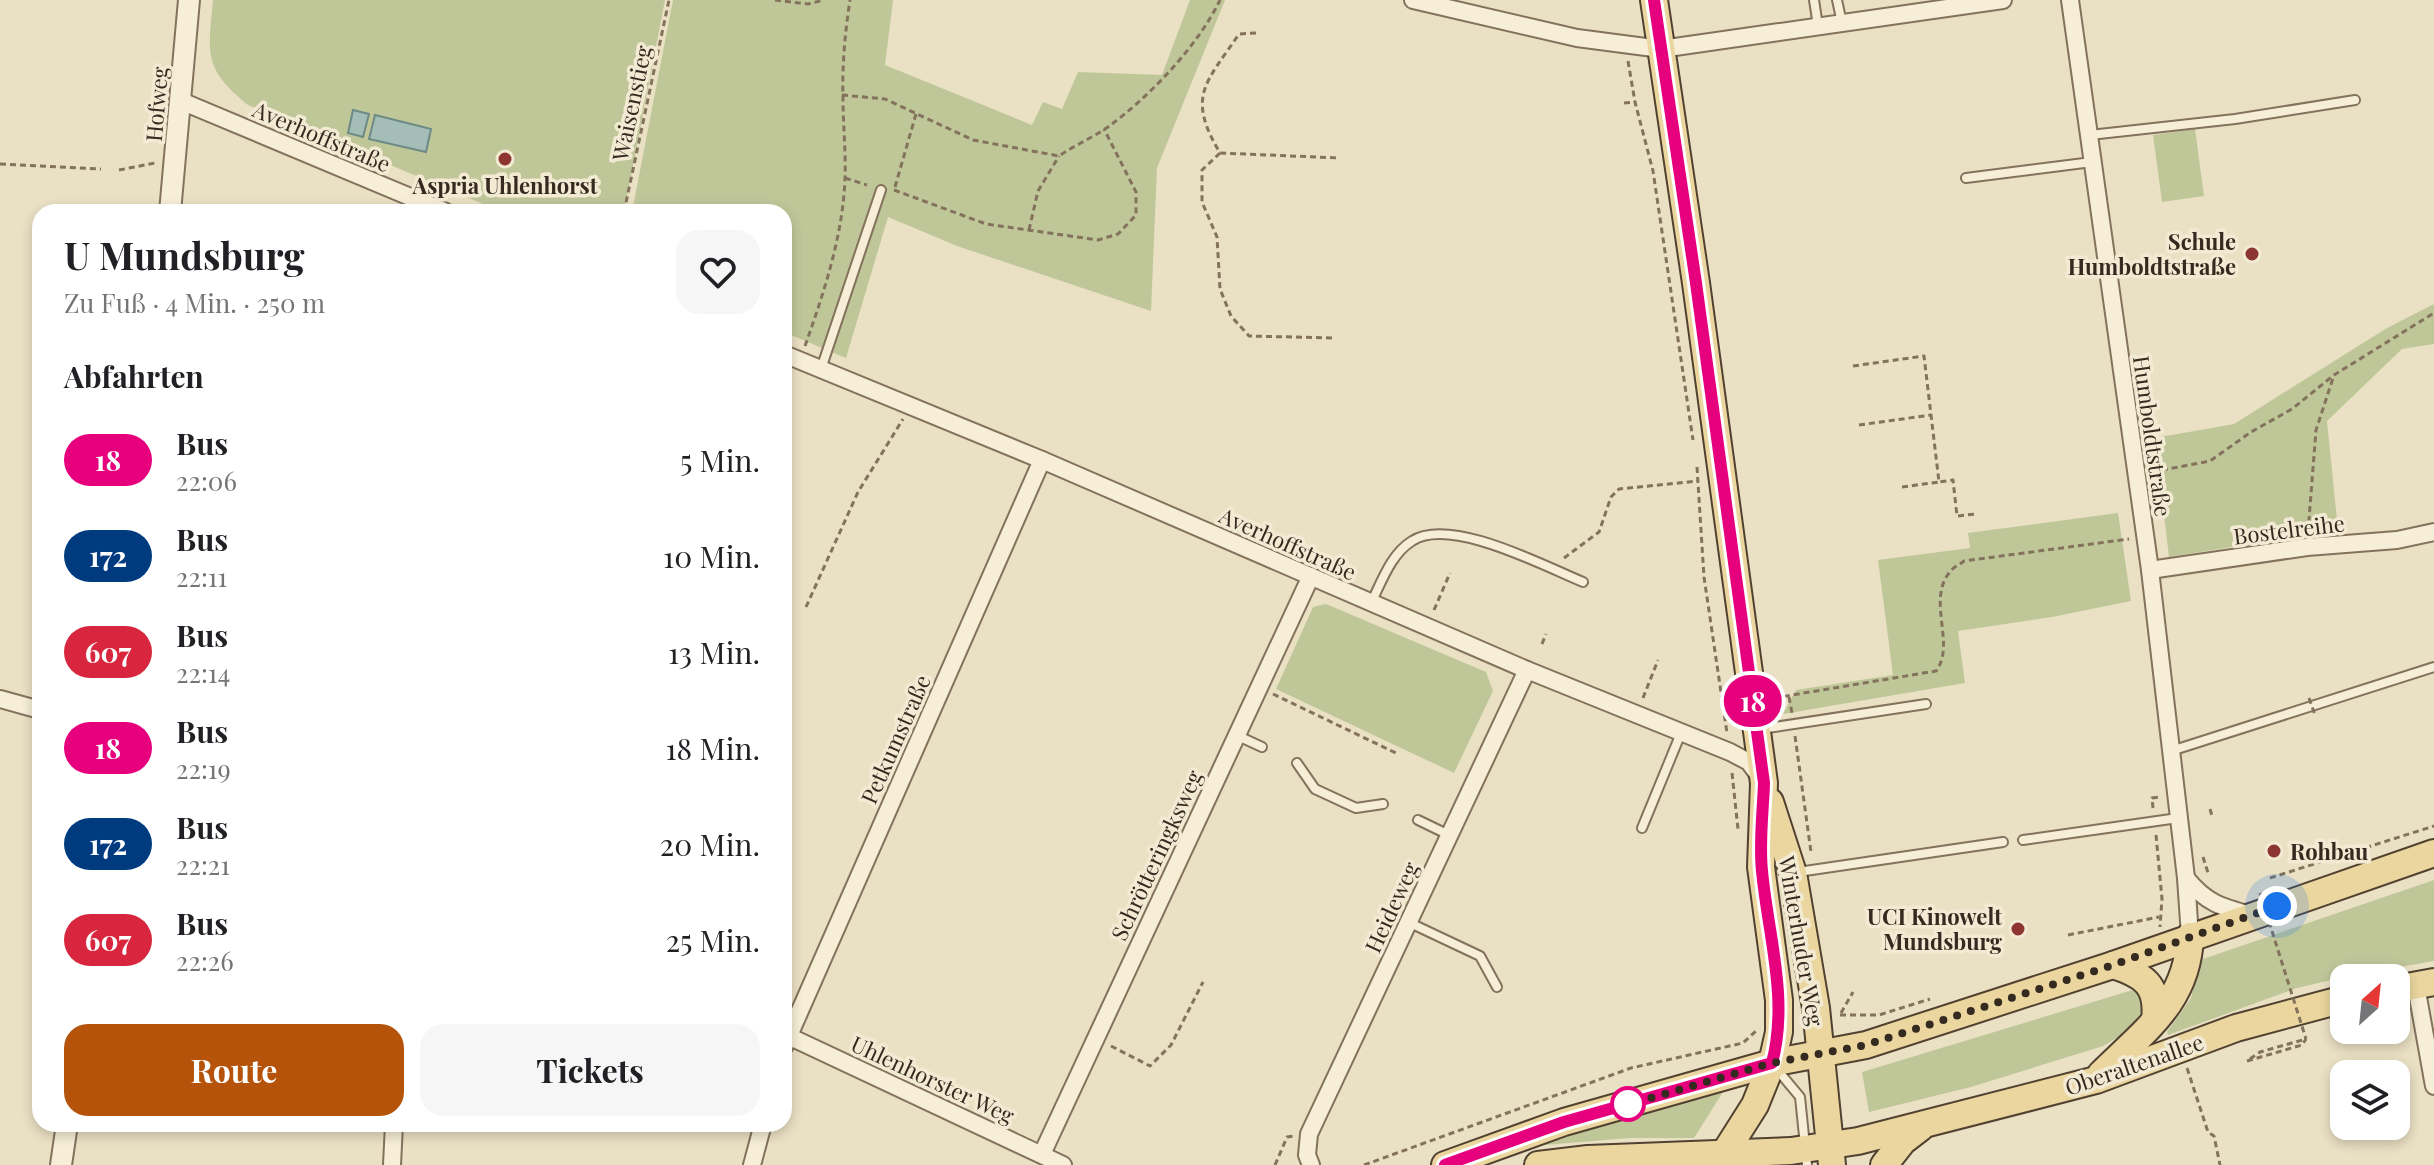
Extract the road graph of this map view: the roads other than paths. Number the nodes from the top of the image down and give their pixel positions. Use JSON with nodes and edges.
{"nodes":[{"id":1,"x":189,"y":0,"type":"edge"},
{"id":2,"x":1413,"y":0,"type":"edge"},
{"id":3,"x":1654,"y":0,"type":"edge"},
{"id":4,"x":1814,"y":0,"type":"edge"},
{"id":5,"x":1837,"y":0,"type":"edge"},
{"id":6,"x":2003,"y":0,"type":"edge"},
{"id":7,"x":2070,"y":0,"type":"edge"},
{"id":8,"x":1842,"y":24,"type":"junction"},
{"id":9,"x":1818,"y":27,"type":"junction"},
{"id":10,"x":1661,"y":49,"type":"junction"},
{"id":11,"x":2355,"y":100,"type":"dead end"},
{"id":12,"x":181,"y":101,"type":"junction"},
{"id":13,"x":2089,"y":135,"type":"junction"},
{"id":14,"x":2093,"y":162,"type":"junction"},
{"id":15,"x":1966,"y":178,"type":"dead end"},
{"id":16,"x":881,"y":190,"type":"road end"},
{"id":17,"x":171,"y":204,"type":"edge"},
{"id":18,"x":427,"y":204,"type":"edge"},
{"id":19,"x":792,"y":357,"type":"edge"},
{"id":20,"x":821,"y":369,"type":"junction"},
{"id":21,"x":1042,"y":460,"type":"junction"},
{"id":22,"x":2434,"y":532,"type":"edge"},
{"id":23,"x":2150,"y":570,"type":"junction"},
{"id":24,"x":1311,"y":576,"type":"junction"},
{"id":25,"x":1583,"y":582,"type":"dead end"},
{"id":26,"x":1370,"y":603,"type":"junction"},
{"id":27,"x":2434,"y":667,"type":"edge"},
{"id":28,"x":1527,"y":670,"type":"junction"},
{"id":29,"x":0,"y":699,"type":"edge"},
{"id":30,"x":1926,"y":704,"type":"dead end"},
{"id":31,"x":32,"y":708,"type":"edge"},
{"id":32,"x":1756,"y":729,"type":"junction"},
{"id":33,"x":1681,"y":733,"type":"junction"},
{"id":34,"x":1236,"y":735,"type":"junction"},
{"id":35,"x":1262,"y":747,"type":"dead end"},
{"id":36,"x":2171,"y":751,"type":"junction"},
{"id":37,"x":1297,"y":763,"type":"dead end"},
{"id":38,"x":1764,"y":783,"type":"junction"},
{"id":39,"x":1383,"y":804,"type":"dead end"},
{"id":40,"x":2179,"y":817,"type":"junction"},
{"id":41,"x":1418,"y":820,"type":"dead end"},
{"id":42,"x":1642,"y":828,"type":"dead end"},
{"id":43,"x":1449,"y":835,"type":"junction"},
{"id":44,"x":2023,"y":840,"type":"dead end"},
{"id":45,"x":2003,"y":842,"type":"dead end"},
{"id":46,"x":2434,"y":853,"type":"edge"},
{"id":47,"x":1793,"y":873,"type":"junction"},
{"id":48,"x":2186,"y":878,"type":"junction"},
{"id":49,"x":2256,"y":904,"type":"junction"},
{"id":50,"x":1408,"y":922,"type":"junction"},
{"id":51,"x":2179,"y":930,"type":"junction"},
{"id":52,"x":2113,"y":965,"type":"junction"},
{"id":53,"x":2415,"y":985,"type":"edge"},
{"id":54,"x":1497,"y":987,"type":"dead end"},
{"id":55,"x":2330,"y":1003,"type":"edge"},
{"id":56,"x":2155,"y":1020,"type":"junction"},
{"id":57,"x":792,"y":1023,"type":"edge"},
{"id":58,"x":792,"y":1042,"type":"edge"},
{"id":59,"x":1822,"y":1054,"type":"junction"},
{"id":60,"x":1779,"y":1071,"type":"junction"},
{"id":61,"x":2096,"y":1080,"type":"junction"},
{"id":62,"x":2434,"y":1086,"type":"edge"},
{"id":63,"x":1923,"y":1126,"type":"junction"},
{"id":64,"x":66,"y":1132,"type":"edge"},
{"id":65,"x":394,"y":1132,"type":"edge"},
{"id":66,"x":761,"y":1132,"type":"edge"},
{"id":67,"x":1819,"y":1143,"type":"edge"},
{"id":68,"x":1042,"y":1154,"type":"junction"},
{"id":69,"x":1721,"y":1160,"type":"edge"},
{"id":70,"x":61,"y":1165,"type":"edge"},
{"id":71,"x":392,"y":1165,"type":"edge"},
{"id":72,"x":752,"y":1165,"type":"edge"},
{"id":73,"x":1063,"y":1165,"type":"edge"},
{"id":74,"x":1311,"y":1165,"type":"edge"},
{"id":75,"x":1445,"y":1165,"type":"edge"},
{"id":76,"x":1538,"y":1165,"type":"edge"},
{"id":77,"x":1884,"y":1165,"type":"edge"}],
"edges":[{"from":1,"to":12,"type":"street","name":"Hofweg"},
{"from":2,"to":10,"type":"street"},
{"from":3,"to":10,"type":"main road","name":"Winterhuder Weg"},
{"from":4,"to":9,"type":"lane"},
{"from":5,"to":8,"type":"lane"},
{"from":6,"to":8,"type":"street"},
{"from":7,"to":13,"type":"street","name":"Humboldtstraße"},
{"from":8,"to":9,"type":"street"},
{"from":9,"to":10,"type":"street"},
{"from":10,"to":32,"type":"main road","name":"Winterhuder Weg"},
{"from":11,"to":13,"type":"lane"},
{"from":12,"to":17,"type":"street","name":"Hofweg"},
{"from":12,"to":18,"type":"street","name":"Averhoffstraße"},
{"from":13,"to":14,"type":"street","name":"Humboldtstraße"},
{"from":14,"to":15,"type":"lane"},
{"from":14,"to":23,"type":"street","name":"Humboldtstraße"},
{"from":16,"to":20,"type":"lane"},
{"from":19,"to":20,"type":"street","name":"Averhoffstraße"},
{"from":20,"to":21,"type":"street","name":"Averhoffstraße"},
{"from":21,"to":24,"type":"street","name":"Averhoffstraße"},
{"from":21,"to":57,"type":"street","name":"Petkumstraße"},
{"from":22,"to":23,"type":"street","name":"Bostelreihe"},
{"from":23,"to":36,"type":"street","name":"Humboldtstraße"},
{"from":24,"to":26,"type":"street","name":"Averhoffstraße"},
{"from":24,"to":34,"type":"street","name":"Schrötteringksweg"},
{"from":25,"to":26,"type":"lane"},
{"from":26,"to":28,"type":"street","name":"Averhoffstraße"},
{"from":27,"to":36,"type":"lane"},
{"from":28,"to":33,"type":"street","name":"Averhoffstraße"},
{"from":28,"to":43,"type":"street","name":"Heideweg"},
{"from":29,"to":31,"type":"street"},
{"from":30,"to":32,"type":"lane"},
{"from":32,"to":38,"type":"main road","name":"Winterhuder Weg"},
{"from":33,"to":38,"type":"street","name":"Averhoffstraße"},
{"from":33,"to":42,"type":"lane"},
{"from":34,"to":35,"type":"lane"},
{"from":34,"to":68,"type":"street","name":"Schrötteringksweg"},
{"from":36,"to":40,"type":"street","name":"Humboldtstraße"},
{"from":37,"to":39,"type":"lane"},
{"from":38,"to":47,"type":"main road","name":"Winterhuder Weg"},
{"from":38,"to":60,"type":"main road","name":"Winterhuder Weg"},
{"from":40,"to":44,"type":"lane"},
{"from":40,"to":48,"type":"street","name":"Humboldtstraße"},
{"from":41,"to":43,"type":"lane"},
{"from":43,"to":50,"type":"street","name":"Heideweg"},
{"from":45,"to":47,"type":"lane"},
{"from":46,"to":49,"type":"main road"},
{"from":47,"to":59,"type":"main road","name":"Winterhuder Weg"},
{"from":48,"to":49,"type":"street"},
{"from":48,"to":51,"type":"street","name":"Humboldtstraße"},
{"from":49,"to":51,"type":"main road"},
{"from":50,"to":54,"type":"lane"},
{"from":50,"to":74,"type":"street","name":"Heideweg"},
{"from":51,"to":52,"type":"main road"},
{"from":51,"to":56,"type":"main road"},
{"from":52,"to":56,"type":"main road"},
{"from":52,"to":59,"type":"main road"},
{"from":53,"to":62,"type":"street"},
{"from":55,"to":61,"type":"main road","name":"Oberaltenallee"},
{"from":56,"to":61,"type":"main road"},
{"from":58,"to":68,"type":"street","name":"Uhlenhorster Weg"},
{"from":59,"to":60,"type":"main road"},
{"from":59,"to":67,"type":"main road","name":"Winterhuder Weg"},
{"from":60,"to":67,"type":"lane"},
{"from":60,"to":69,"type":"main road"},
{"from":60,"to":75,"type":"main road"},
{"from":61,"to":63,"type":"main road","name":"Oberaltenallee"},
{"from":63,"to":67,"type":"main road","name":"Oberaltenallee"},
{"from":63,"to":77,"type":"main road"},
{"from":64,"to":70,"type":"street"},
{"from":65,"to":71,"type":"street"},
{"from":66,"to":72,"type":"street"},
{"from":67,"to":69,"type":"main road","name":"Oberaltenallee"},
{"from":68,"to":73,"type":"street","name":"Uhlenhorster Weg"},
{"from":69,"to":76,"type":"main road","name":"Oberaltenallee"}]}
